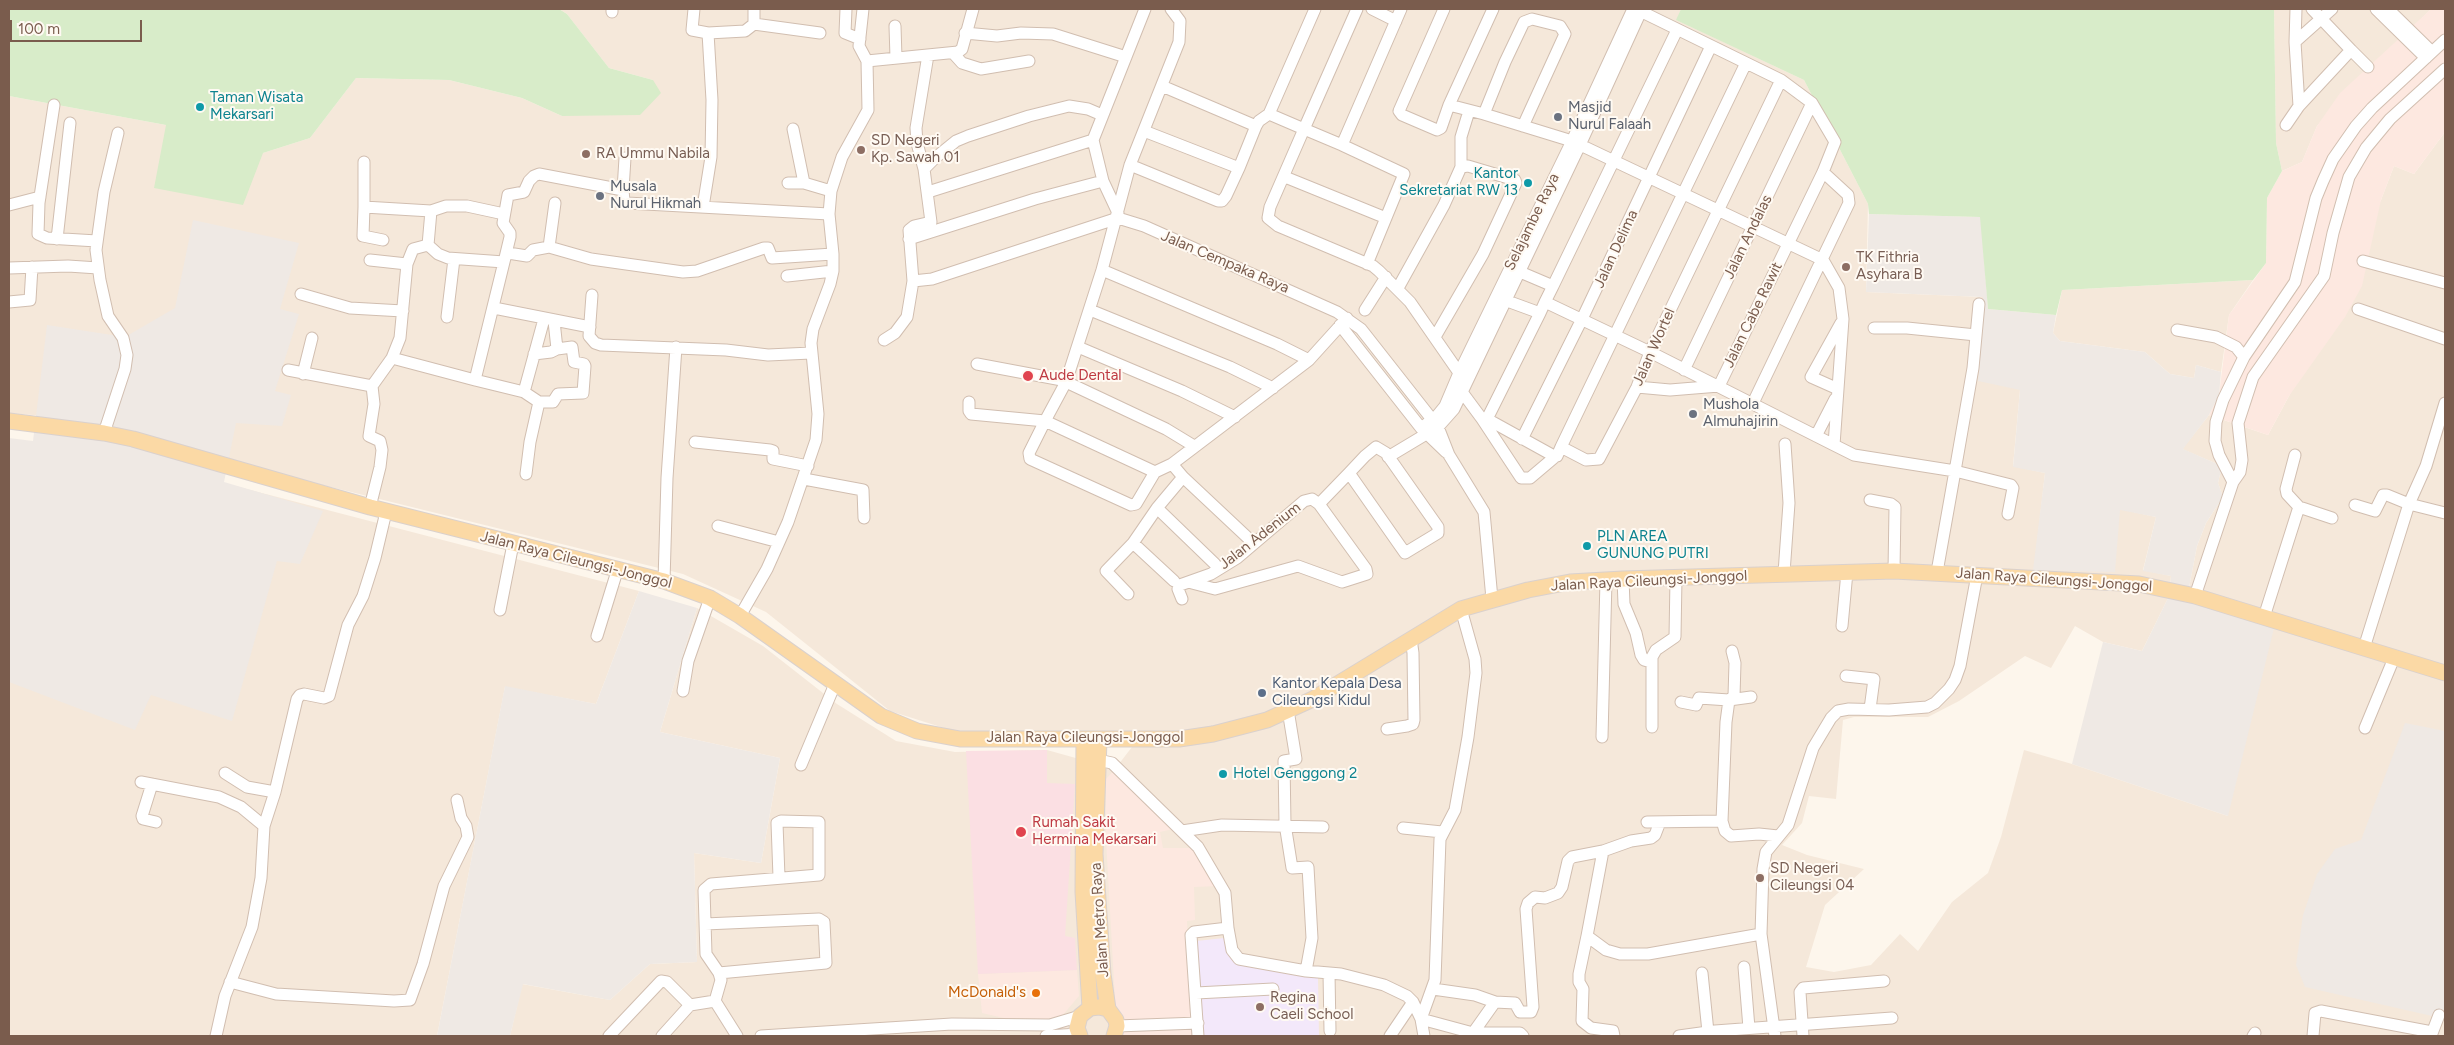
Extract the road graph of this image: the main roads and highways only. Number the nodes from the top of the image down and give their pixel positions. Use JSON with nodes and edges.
{"nodes":[{"id":1,"x":9,"y":421,"type":"edge"},
{"id":2,"x":2445,"y":673,"type":"edge"},
{"id":3,"x":1092,"y":740,"type":"junction"},
{"id":4,"x":1108,"y":1009,"type":"junction"},
{"id":5,"x":1085,"y":1012,"type":"junction"},
{"id":6,"x":1116,"y":1031,"type":"edge"},
{"id":7,"x":1079,"y":1035,"type":"edge"}],
"edges":[{"from":1,"to":3,"type":"main road","name":"Jalan Raya Cileungsi-Jonggol"},
{"from":2,"to":3,"type":"main road","name":"Jalan Raya Cileungsi-Jonggol"},
{"from":3,"to":4,"type":"main road","name":"Jalan Metro Raya"},
{"from":3,"to":5,"type":"main road","name":"Jalan Metro Raya"},
{"from":4,"to":5,"type":"main road"},
{"from":4,"to":6,"type":"main road","name":"Jalan Metro Raya"},
{"from":5,"to":7,"type":"main road","name":"Jalan Metro Raya"}]}
